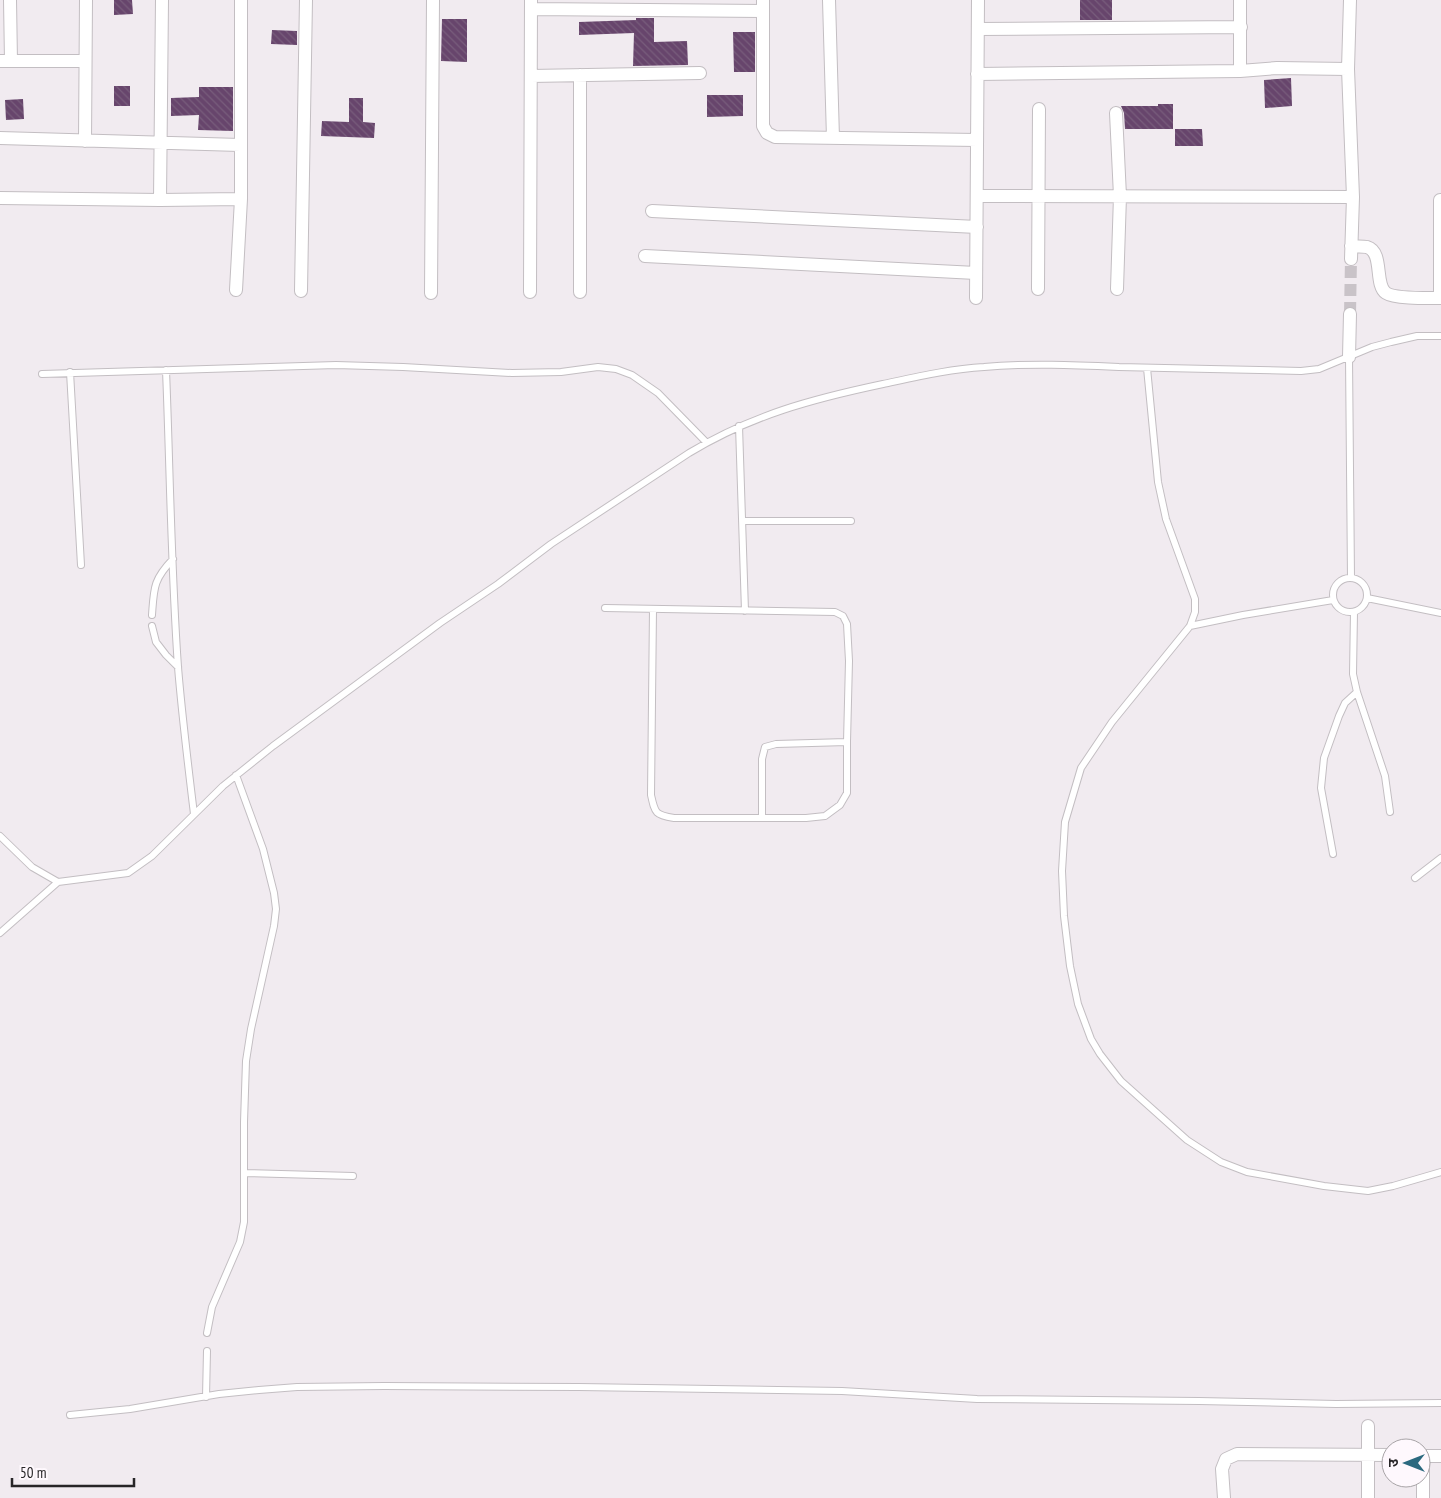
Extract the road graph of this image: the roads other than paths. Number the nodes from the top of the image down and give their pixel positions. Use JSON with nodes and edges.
{"nodes":[{"id":1,"x":10,"y":0,"type":"edge"},
{"id":2,"x":86,"y":0,"type":"edge"},
{"id":3,"x":162,"y":0,"type":"edge"},
{"id":4,"x":241,"y":0,"type":"edge"},
{"id":5,"x":306,"y":0,"type":"edge"},
{"id":6,"x":433,"y":0,"type":"edge"},
{"id":7,"x":829,"y":0,"type":"edge"},
{"id":8,"x":978,"y":0,"type":"edge"},
{"id":9,"x":1240,"y":0,"type":"edge"},
{"id":10,"x":1350,"y":0,"type":"edge"},
{"id":11,"x":531,"y":4,"type":"edge"},
{"id":12,"x":763,"y":5,"type":"edge"},
{"id":13,"x":1241,"y":27,"type":"junction"},
{"id":14,"x":978,"y":29,"type":"junction"},
{"id":15,"x":5,"y":61,"type":"edge"},
{"id":16,"x":85,"y":62,"type":"junction"},
{"id":17,"x":1348,"y":69,"type":"junction"},
{"id":18,"x":1240,"y":71,"type":"junction"},
{"id":19,"x":700,"y":73,"type":"dead end"},
{"id":20,"x":978,"y":74,"type":"junction"},
{"id":21,"x":580,"y":75,"type":"junction"},
{"id":22,"x":531,"y":76,"type":"junction"},
{"id":23,"x":1039,"y":108,"type":"dead end"},
{"id":24,"x":1116,"y":113,"type":"dead end"},
{"id":25,"x":0,"y":138,"type":"edge"},
{"id":26,"x":833,"y":138,"type":"junction"},
{"id":27,"x":85,"y":140,"type":"junction"},
{"id":28,"x":977,"y":140,"type":"junction"},
{"id":29,"x":160,"y":142,"type":"junction"},
{"id":30,"x":240,"y":145,"type":"junction"},
{"id":31,"x":977,"y":196,"type":"junction"},
{"id":32,"x":1040,"y":196,"type":"junction"},
{"id":33,"x":1120,"y":196,"type":"junction"},
{"id":34,"x":1353,"y":197,"type":"junction"},
{"id":35,"x":0,"y":198,"type":"edge"},
{"id":36,"x":240,"y":199,"type":"junction"},
{"id":37,"x":160,"y":200,"type":"junction"},
{"id":38,"x":1440,"y":200,"type":"edge"},
{"id":39,"x":652,"y":211,"type":"dead end"},
{"id":40,"x":977,"y":227,"type":"junction"},
{"id":41,"x":646,"y":256,"type":"dead end"},
{"id":42,"x":976,"y":273,"type":"junction"},
{"id":43,"x":1038,"y":289,"type":"dead end"},
{"id":44,"x":1117,"y":289,"type":"dead end"},
{"id":45,"x":236,"y":290,"type":"dead end"},
{"id":46,"x":301,"y":291,"type":"dead end"},
{"id":47,"x":530,"y":292,"type":"dead end"},
{"id":48,"x":580,"y":292,"type":"dead end"},
{"id":49,"x":431,"y":293,"type":"dead end"},
{"id":50,"x":976,"y":298,"type":"dead end"},
{"id":51,"x":1440,"y":298,"type":"edge"},
{"id":52,"x":1350,"y":314,"type":"tunnel mouth"},
{"id":53,"x":1441,"y":336,"type":"edge"},
{"id":54,"x":1349,"y":357,"type":"junction"},
{"id":55,"x":1147,"y":368,"type":"junction"},
{"id":56,"x":166,"y":370,"type":"junction"},
{"id":57,"x":70,"y":372,"type":"junction"},
{"id":58,"x":42,"y":374,"type":"dead end"},
{"id":59,"x":739,"y":426,"type":"junction"},
{"id":60,"x":706,"y":442,"type":"junction"},
{"id":61,"x":742,"y":521,"type":"junction"},
{"id":62,"x":851,"y":521,"type":"dead end"},
{"id":63,"x":173,"y":559,"type":"junction"},
{"id":64,"x":81,"y":565,"type":"dead end"},
{"id":65,"x":1350,"y":578,"type":"junction"},
{"id":66,"x":1367,"y":598,"type":"junction"},
{"id":67,"x":1333,"y":600,"type":"junction"},
{"id":68,"x":605,"y":608,"type":"dead end"},
{"id":69,"x":653,"y":609,"type":"junction"},
{"id":70,"x":745,"y":610,"type":"junction"},
{"id":71,"x":1354,"y":612,"type":"junction"},
{"id":72,"x":1441,"y":613,"type":"edge"},
{"id":73,"x":152,"y":615,"type":"dead end"},
{"id":74,"x":152,"y":626,"type":"dead end"},
{"id":75,"x":1190,"y":626,"type":"junction"},
{"id":76,"x":178,"y":667,"type":"junction"},
{"id":77,"x":1357,"y":692,"type":"junction"},
{"id":78,"x":847,"y":742,"type":"junction"},
{"id":79,"x":236,"y":775,"type":"junction"},
{"id":80,"x":1390,"y":812,"type":"dead end"},
{"id":81,"x":194,"y":814,"type":"junction"},
{"id":82,"x":762,"y":818,"type":"junction"},
{"id":83,"x":0,"y":836,"type":"edge"},
{"id":84,"x":1333,"y":854,"type":"dead end"},
{"id":85,"x":1441,"y":858,"type":"edge"},
{"id":86,"x":1415,"y":878,"type":"dead end"},
{"id":87,"x":58,"y":882,"type":"junction"},
{"id":88,"x":0,"y":934,"type":"edge"},
{"id":89,"x":1441,"y":1172,"type":"edge"},
{"id":90,"x":245,"y":1173,"type":"junction"},
{"id":91,"x":353,"y":1176,"type":"dead end"},
{"id":92,"x":207,"y":1333,"type":"dead end"},
{"id":93,"x":207,"y":1352,"type":"dead end"},
{"id":94,"x":206,"y":1397,"type":"junction"},
{"id":95,"x":1441,"y":1403,"type":"edge"},
{"id":96,"x":70,"y":1415,"type":"dead end"},
{"id":97,"x":1368,"y":1426,"type":"dead end"},
{"id":98,"x":1368,"y":1455,"type":"junction"},
{"id":99,"x":1381,"y":1455,"type":"edge"},
{"id":100,"x":1224,"y":1498,"type":"edge"},
{"id":101,"x":1368,"y":1498,"type":"edge"}],
"edges":[{"from":1,"to":15,"type":"street"},
{"from":2,"to":16,"type":"street"},
{"from":3,"to":29,"type":"street"},
{"from":4,"to":30,"type":"street"},
{"from":5,"to":46,"type":"street"},
{"from":6,"to":49,"type":"street"},
{"from":7,"to":26,"type":"street"},
{"from":8,"to":14,"type":"street"},
{"from":9,"to":13,"type":"street"},
{"from":10,"to":17,"type":"street"},
{"from":11,"to":12,"type":"street"},
{"from":11,"to":22,"type":"street"},
{"from":12,"to":26,"type":"street"},
{"from":13,"to":14,"type":"street"},
{"from":13,"to":18,"type":"street"},
{"from":14,"to":20,"type":"street"},
{"from":15,"to":16,"type":"street"},
{"from":16,"to":27,"type":"street"},
{"from":17,"to":18,"type":"street"},
{"from":17,"to":34,"type":"street"},
{"from":18,"to":20,"type":"street"},
{"from":19,"to":21,"type":"street"},
{"from":20,"to":28,"type":"street"},
{"from":21,"to":22,"type":"street"},
{"from":21,"to":48,"type":"street"},
{"from":22,"to":47,"type":"street"},
{"from":23,"to":32,"type":"street"},
{"from":24,"to":33,"type":"street"},
{"from":25,"to":27,"type":"street"},
{"from":26,"to":28,"type":"street"},
{"from":27,"to":29,"type":"street"},
{"from":28,"to":31,"type":"street"},
{"from":29,"to":30,"type":"street"},
{"from":29,"to":37,"type":"street"},
{"from":30,"to":36,"type":"street"},
{"from":31,"to":32,"type":"street"},
{"from":31,"to":40,"type":"street"},
{"from":32,"to":33,"type":"street"},
{"from":32,"to":43,"type":"street"},
{"from":33,"to":34,"type":"street"},
{"from":33,"to":44,"type":"street"},
{"from":34,"to":51,"type":"street"},
{"from":35,"to":37,"type":"street"},
{"from":36,"to":37,"type":"street"},
{"from":36,"to":45,"type":"street"},
{"from":38,"to":51,"type":"street"},
{"from":39,"to":40,"type":"street"},
{"from":40,"to":42,"type":"street"},
{"from":41,"to":42,"type":"street"},
{"from":42,"to":50,"type":"street"},
{"from":52,"to":54,"type":"street"},
{"from":53,"to":54,"type":"lane"},
{"from":54,"to":55,"type":"lane"},
{"from":54,"to":65,"type":"lane"},
{"from":55,"to":59,"type":"lane"},
{"from":55,"to":75,"type":"lane"},
{"from":56,"to":57,"type":"lane"},
{"from":56,"to":60,"type":"lane"},
{"from":56,"to":63,"type":"lane"},
{"from":57,"to":58,"type":"lane"},
{"from":57,"to":64,"type":"lane"},
{"from":59,"to":60,"type":"lane"},
{"from":59,"to":61,"type":"lane"},
{"from":60,"to":79,"type":"lane"},
{"from":61,"to":62,"type":"lane"},
{"from":61,"to":70,"type":"lane"},
{"from":63,"to":73,"type":"lane"},
{"from":63,"to":76,"type":"lane"},
{"from":65,"to":66,"type":"lane"},
{"from":65,"to":67,"type":"lane"},
{"from":66,"to":71,"type":"lane"},
{"from":66,"to":72,"type":"lane"},
{"from":67,"to":71,"type":"lane"},
{"from":67,"to":75,"type":"lane"},
{"from":68,"to":69,"type":"lane"},
{"from":69,"to":70,"type":"lane"},
{"from":69,"to":82,"type":"lane"},
{"from":70,"to":78,"type":"lane"},
{"from":71,"to":77,"type":"lane"},
{"from":74,"to":76,"type":"lane"},
{"from":75,"to":89,"type":"lane"},
{"from":76,"to":81,"type":"lane"},
{"from":77,"to":80,"type":"lane"},
{"from":77,"to":84,"type":"lane"},
{"from":78,"to":82,"type":"lane"},
{"from":78,"to":82,"type":"lane"},
{"from":79,"to":81,"type":"lane"},
{"from":79,"to":90,"type":"lane"},
{"from":81,"to":87,"type":"lane"},
{"from":83,"to":87,"type":"lane"},
{"from":85,"to":86,"type":"lane"},
{"from":87,"to":88,"type":"lane"},
{"from":90,"to":91,"type":"lane"},
{"from":90,"to":92,"type":"lane"},
{"from":93,"to":94,"type":"lane"},
{"from":94,"to":95,"type":"lane"},
{"from":94,"to":96,"type":"lane"},
{"from":97,"to":98,"type":"street"},
{"from":98,"to":99,"type":"street"},
{"from":98,"to":100,"type":"street"},
{"from":98,"to":101,"type":"street"}]}
